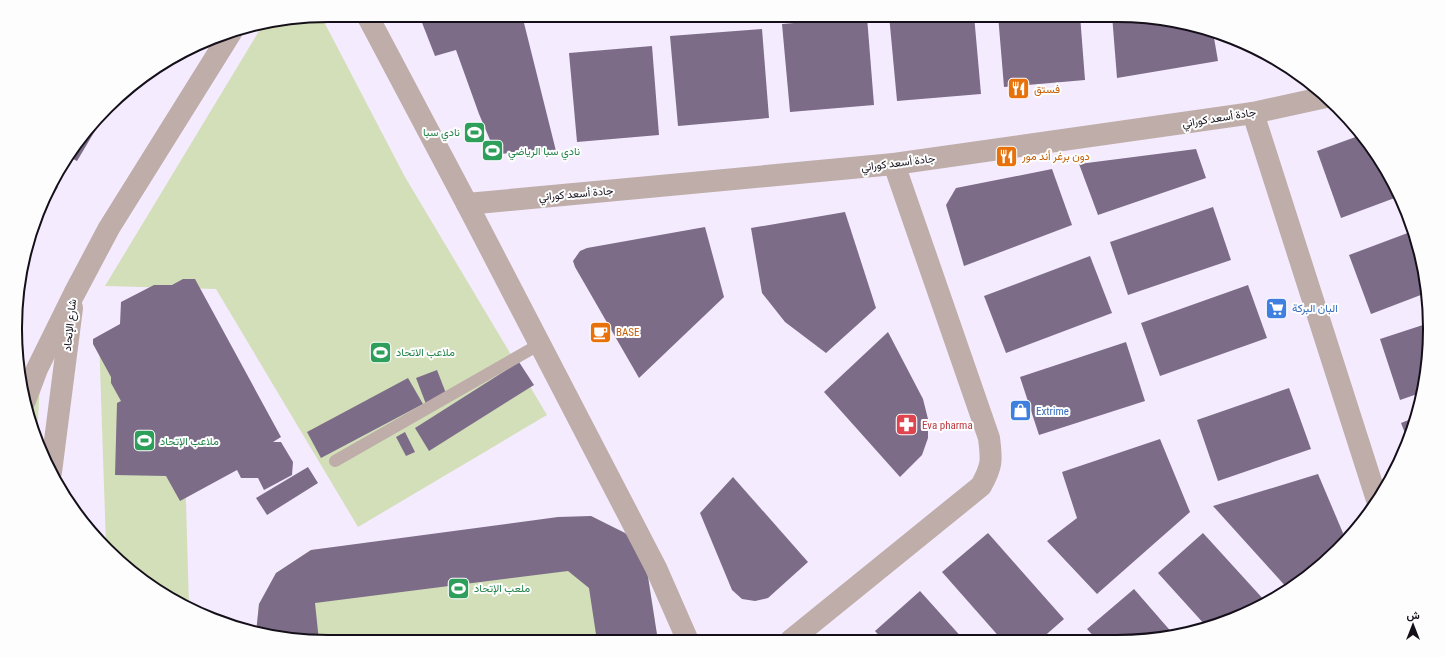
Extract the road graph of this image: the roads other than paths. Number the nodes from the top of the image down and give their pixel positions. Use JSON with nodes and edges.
{"nodes":[{"id":1,"x":371,"y":22,"type":"edge"},
{"id":2,"x":227,"y":39,"type":"edge"},
{"id":3,"x":1319,"y":98,"type":"edge"},
{"id":4,"x":1253,"y":113,"type":"junction"},
{"id":5,"x":894,"y":164,"type":"junction"},
{"id":6,"x":467,"y":204,"type":"junction"},
{"id":7,"x":74,"y":294,"type":"junction"},
{"id":8,"x":540,"y":344,"type":"junction"},
{"id":9,"x":28,"y":374,"type":"edge"},
{"id":10,"x":52,"y":461,"type":"edge"},
{"id":11,"x":335,"y":461,"type":"dead end"},
{"id":12,"x":1374,"y":494,"type":"edge"},
{"id":13,"x":685,"y":635,"type":"edge"},
{"id":14,"x":797,"y":635,"type":"edge"}],
"edges":[{"from":1,"to":6,"type":"street"},
{"from":2,"to":7,"type":"street"},
{"from":3,"to":4,"type":"street","name":"جادة أسعد كوراني"},
{"from":4,"to":5,"type":"street","name":"جادة أسعد كوراني"},
{"from":4,"to":12,"type":"street"},
{"from":5,"to":6,"type":"street","name":"جادة أسعد كوراني"},
{"from":5,"to":14,"type":"street"},
{"from":6,"to":8,"type":"street"},
{"from":7,"to":9,"type":"street","name":"شارع الإتحاد"},
{"from":7,"to":10,"type":"street","name":"شارع الإتحاد"},
{"from":8,"to":11,"type":"lane"},
{"from":8,"to":13,"type":"street"}]}
